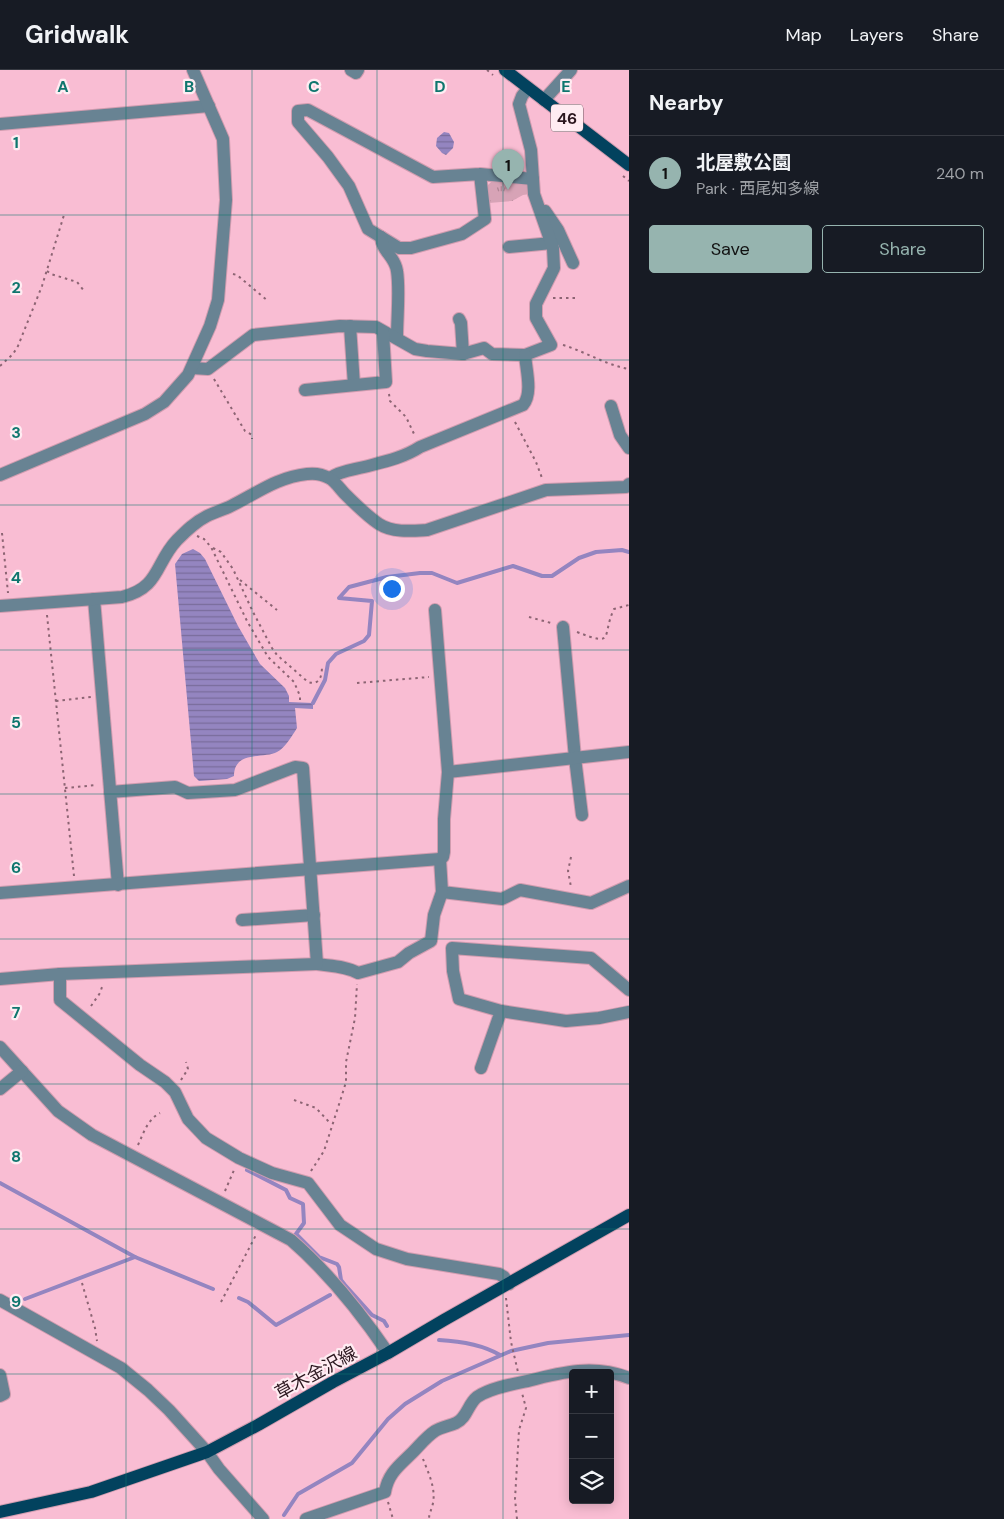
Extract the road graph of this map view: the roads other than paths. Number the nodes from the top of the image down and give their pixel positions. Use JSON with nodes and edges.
{"nodes":[{"id":1,"x":193,"y":70,"type":"edge"},
{"id":2,"x":351,"y":70,"type":"edge"},
{"id":3,"x":358,"y":70,"type":"edge"},
{"id":4,"x":506,"y":70,"type":"edge"},
{"id":5,"x":571,"y":70,"type":"edge"},
{"id":6,"x":528,"y":88,"type":"junction"},
{"id":7,"x":544,"y":100,"type":"junction"},
{"id":8,"x":209,"y":106,"type":"junction"},
{"id":9,"x":0,"y":124,"type":"edge"},
{"id":10,"x":629,"y":165,"type":"edge"},
{"id":11,"x":480,"y":174,"type":"junction"},
{"id":12,"x":533,"y":179,"type":"junction"},
{"id":13,"x":539,"y":207,"type":"junction"},
{"id":14,"x":381,"y":237,"type":"junction"},
{"id":15,"x":552,"y":243,"type":"junction"},
{"id":16,"x":509,"y":247,"type":"dead end"},
{"id":17,"x":573,"y":263,"type":"dead end"},
{"id":18,"x":459,"y":319,"type":"dead end"},
{"id":19,"x":350,"y":326,"type":"junction"},
{"id":20,"x":383,"y":332,"type":"junction"},
{"id":21,"x":397,"y":338,"type":"junction"},
{"id":22,"x":463,"y":354,"type":"junction"},
{"id":23,"x":525,"y":355,"type":"junction"},
{"id":24,"x":192,"y":368,"type":"junction"},
{"id":25,"x":354,"y":385,"type":"junction"},
{"id":26,"x":305,"y":390,"type":"dead end"},
{"id":27,"x":611,"y":406,"type":"dead end"},
{"id":28,"x":629,"y":448,"type":"edge"},
{"id":29,"x":0,"y":474,"type":"edge"},
{"id":30,"x":330,"y":478,"type":"junction"},
{"id":31,"x":628,"y":488,"type":"edge"},
{"id":32,"x":94,"y":599,"type":"junction"},
{"id":33,"x":5,"y":606,"type":"edge"},
{"id":34,"x":435,"y":610,"type":"dead end"},
{"id":35,"x":563,"y":627,"type":"road end"},
{"id":36,"x":629,"y":752,"type":"edge"},
{"id":37,"x":575,"y":758,"type":"junction"},
{"id":38,"x":448,"y":772,"type":"junction"},
{"id":39,"x":110,"y":788,"type":"junction"},
{"id":40,"x":582,"y":815,"type":"dead end"},
{"id":41,"x":440,"y":859,"type":"junction"},
{"id":42,"x":311,"y":870,"type":"junction"},
{"id":43,"x":118,"y":885,"type":"junction"},
{"id":44,"x":629,"y":886,"type":"edge"},
{"id":45,"x":442,"y":892,"type":"junction"},
{"id":46,"x":0,"y":893,"type":"edge"},
{"id":47,"x":314,"y":915,"type":"junction"},
{"id":48,"x":242,"y":920,"type":"dead end"},
{"id":49,"x":317,"y":964,"type":"junction"},
{"id":50,"x":60,"y":974,"type":"junction"},
{"id":51,"x":0,"y":979,"type":"edge"},
{"id":52,"x":629,"y":990,"type":"edge"},
{"id":53,"x":501,"y":1011,"type":"junction"},
{"id":54,"x":629,"y":1012,"type":"edge"},
{"id":55,"x":0,"y":1047,"type":"edge"},
{"id":56,"x":481,"y":1068,"type":"dead end"},
{"id":57,"x":22,"y":1071,"type":"junction"},
{"id":58,"x":0,"y":1089,"type":"edge"},
{"id":59,"x":629,"y":1215,"type":"edge"},
{"id":60,"x":505,"y":1286,"type":"junction"},
{"id":61,"x":1,"y":1302,"type":"edge"},
{"id":62,"x":388,"y":1354,"type":"junction"},
{"id":63,"x":0,"y":1375,"type":"edge"},
{"id":64,"x":629,"y":1378,"type":"edge"},
{"id":65,"x":0,"y":1396,"type":"edge"},
{"id":66,"x":207,"y":1452,"type":"junction"},
{"id":67,"x":0,"y":1512,"type":"edge"},
{"id":68,"x":263,"y":1519,"type":"edge"},
{"id":69,"x":306,"y":1519,"type":"edge"}],
"edges":[{"from":1,"to":8,"type":"street"},
{"from":2,"to":3,"type":"street"},
{"from":4,"to":6,"type":"main road","number":"46"},
{"from":5,"to":7,"type":"street"},
{"from":6,"to":7,"type":"main road","number":"46"},
{"from":6,"to":12,"type":"street"},
{"from":7,"to":10,"type":"main road","number":"46"},
{"from":8,"to":9,"type":"street"},
{"from":8,"to":24,"type":"street"},
{"from":11,"to":12,"type":"street"},
{"from":11,"to":14,"type":"street"},
{"from":11,"to":14,"type":"street"},
{"from":12,"to":13,"type":"street"},
{"from":13,"to":15,"type":"street"},
{"from":13,"to":17,"type":"street"},
{"from":14,"to":21,"type":"street"},
{"from":15,"to":16,"type":"street"},
{"from":15,"to":23,"type":"street"},
{"from":18,"to":22,"type":"street"},
{"from":19,"to":20,"type":"street"},
{"from":19,"to":24,"type":"street"},
{"from":19,"to":25,"type":"street"},
{"from":20,"to":21,"type":"street"},
{"from":20,"to":25,"type":"street"},
{"from":21,"to":22,"type":"street"},
{"from":22,"to":23,"type":"street"},
{"from":23,"to":30,"type":"street"},
{"from":24,"to":29,"type":"street"},
{"from":25,"to":26,"type":"street"},
{"from":27,"to":28,"type":"street"},
{"from":30,"to":31,"type":"street"},
{"from":30,"to":32,"type":"street"},
{"from":32,"to":33,"type":"street"},
{"from":32,"to":39,"type":"street"},
{"from":34,"to":38,"type":"street"},
{"from":35,"to":37,"type":"street"},
{"from":36,"to":37,"type":"street"},
{"from":37,"to":38,"type":"street"},
{"from":37,"to":40,"type":"street"},
{"from":38,"to":41,"type":"street"},
{"from":39,"to":42,"type":"street"},
{"from":39,"to":43,"type":"street"},
{"from":41,"to":42,"type":"street"},
{"from":41,"to":45,"type":"street"},
{"from":42,"to":43,"type":"street"},
{"from":42,"to":47,"type":"street"},
{"from":43,"to":46,"type":"street"},
{"from":44,"to":45,"type":"street"},
{"from":45,"to":49,"type":"street"},
{"from":47,"to":48,"type":"street"},
{"from":47,"to":49,"type":"street"},
{"from":49,"to":50,"type":"street"},
{"from":50,"to":51,"type":"street"},
{"from":50,"to":60,"type":"street"},
{"from":52,"to":53,"type":"street"},
{"from":53,"to":54,"type":"street"},
{"from":53,"to":56,"type":"street"},
{"from":55,"to":57,"type":"street"},
{"from":57,"to":58,"type":"street"},
{"from":57,"to":62,"type":"street"},
{"from":59,"to":60,"type":"main road","name":"草木金沢線"},
{"from":60,"to":62,"type":"main road","name":"草木金沢線"},
{"from":61,"to":66,"type":"street"},
{"from":62,"to":66,"type":"main road","name":"草木金沢線"},
{"from":63,"to":65,"type":"street"},
{"from":64,"to":69,"type":"street"},
{"from":66,"to":67,"type":"main road","name":"草木金沢線"},
{"from":66,"to":68,"type":"street"}]}
